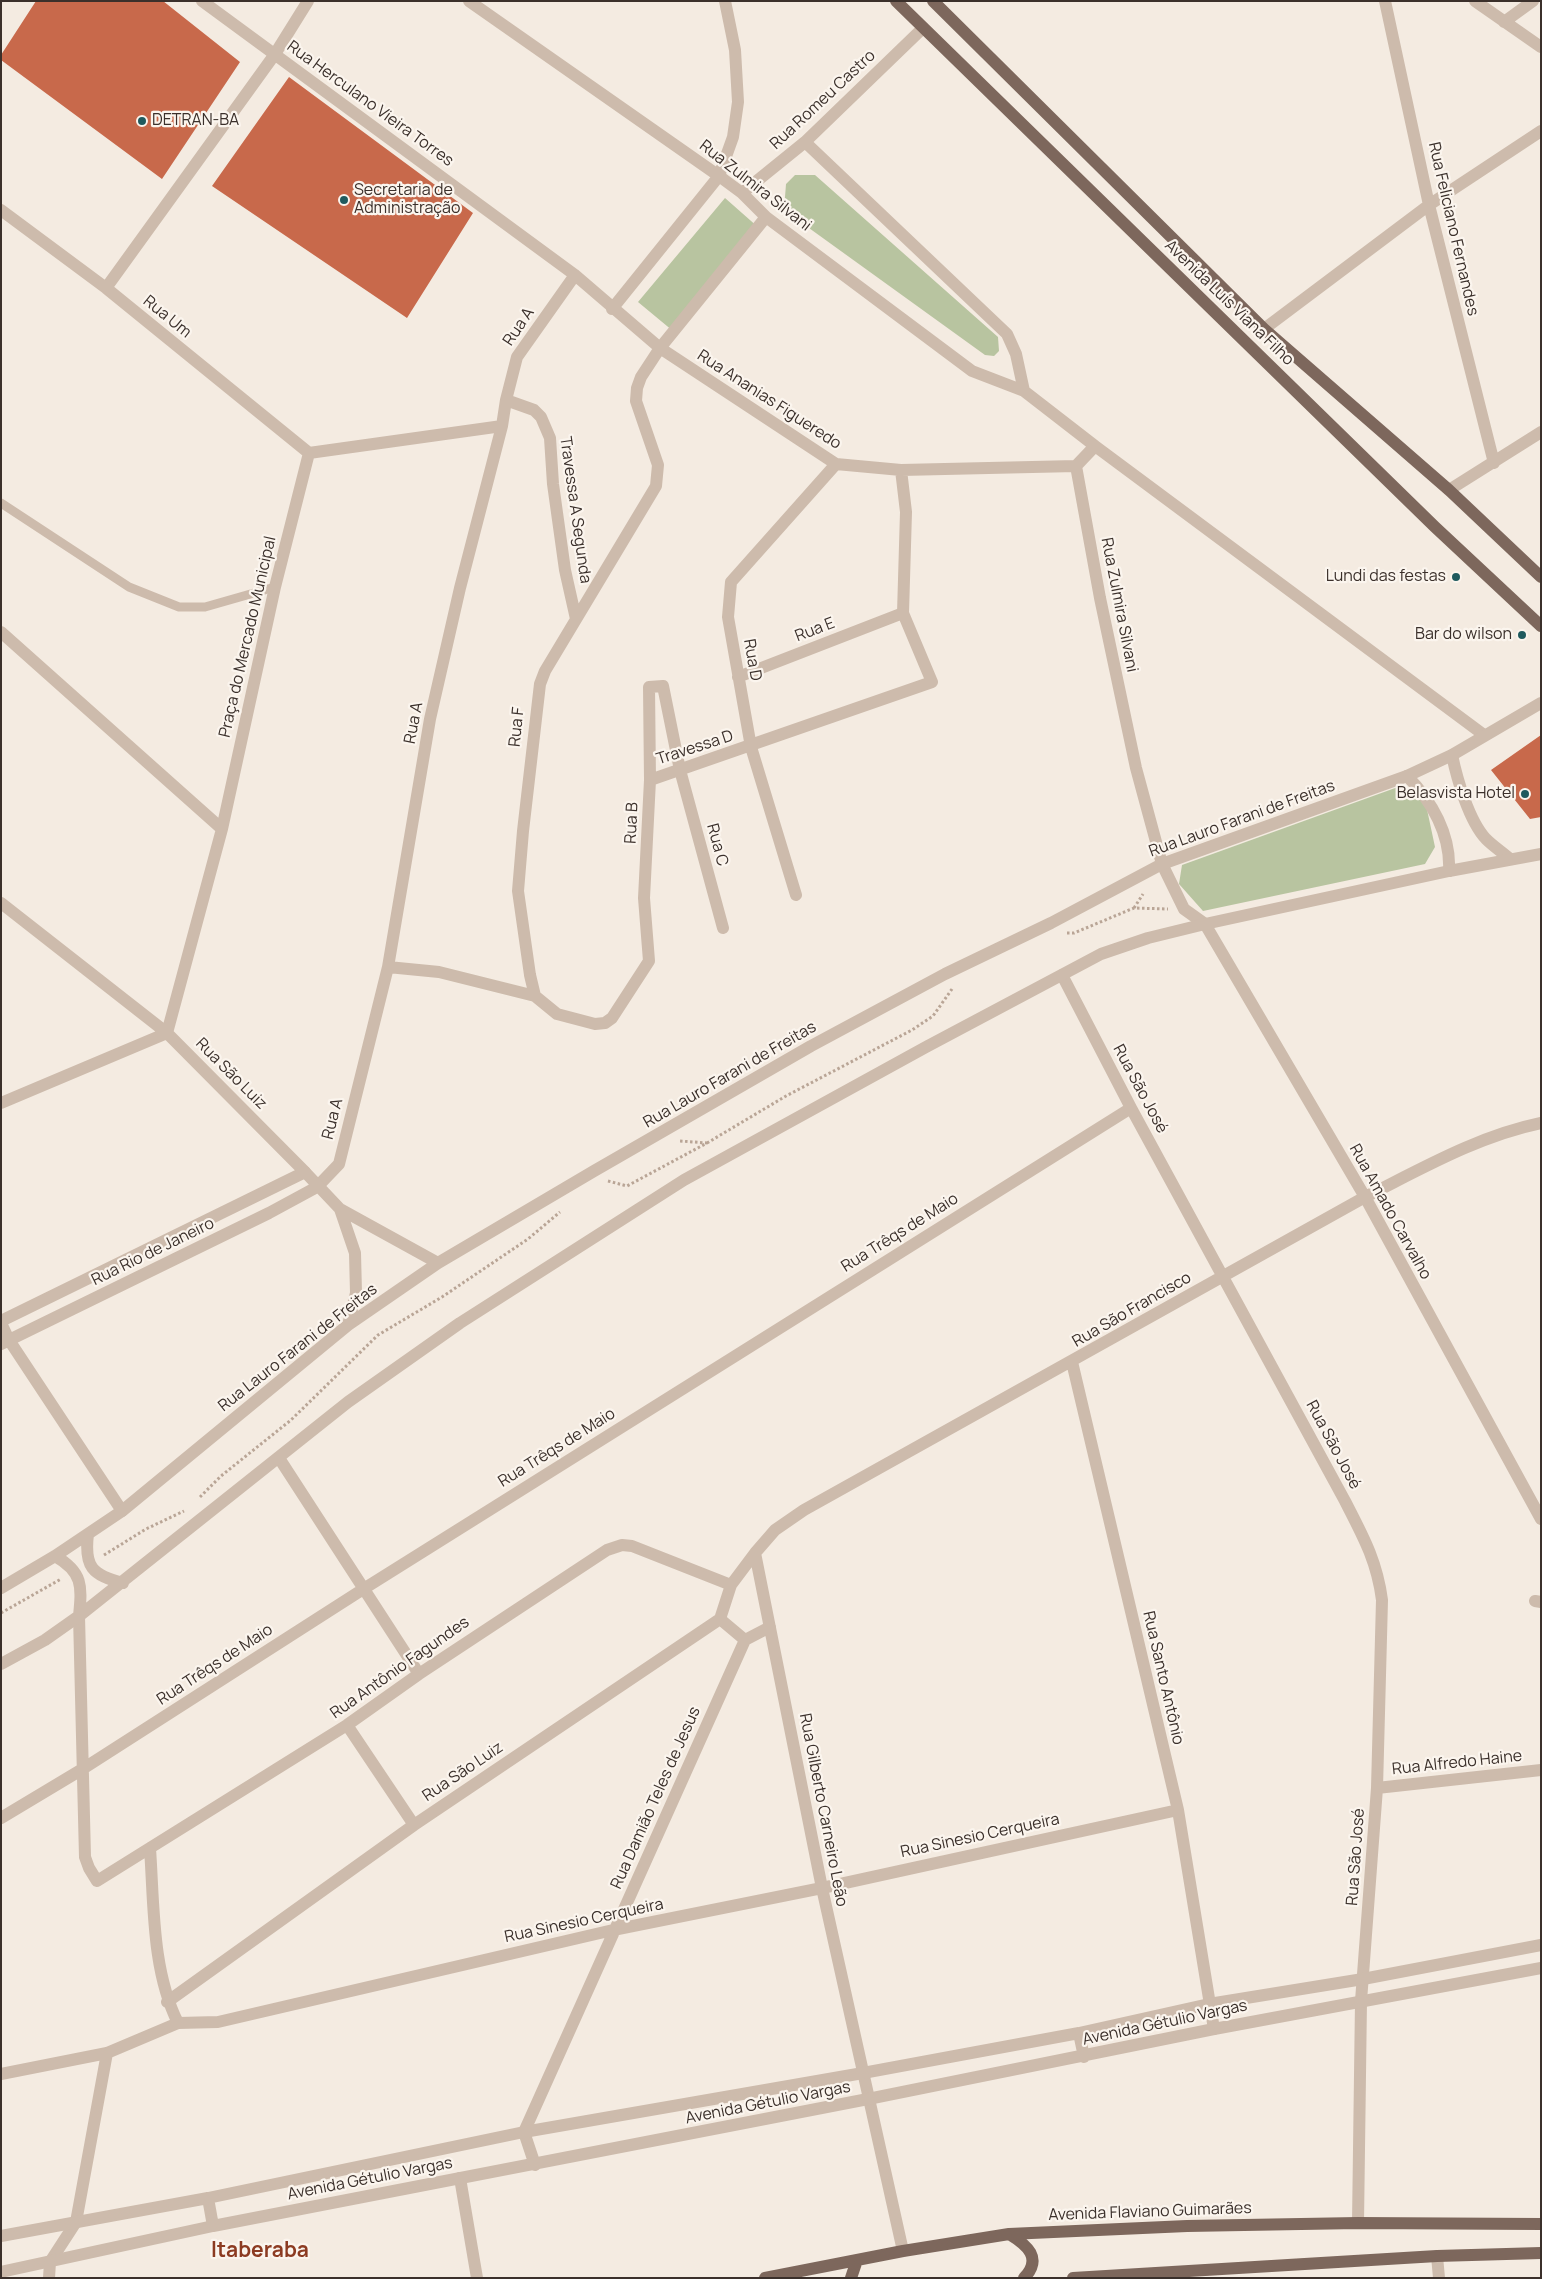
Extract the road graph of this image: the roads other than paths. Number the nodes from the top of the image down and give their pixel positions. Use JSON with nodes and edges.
{"nodes":[{"id":1,"x":202,"y":1,"type":"edge"},
{"id":2,"x":308,"y":1,"type":"edge"},
{"id":3,"x":469,"y":1,"type":"edge"},
{"id":4,"x":725,"y":1,"type":"edge"},
{"id":5,"x":896,"y":1,"type":"edge"},
{"id":6,"x":934,"y":1,"type":"edge"},
{"id":7,"x":1385,"y":1,"type":"edge"},
{"id":8,"x":1475,"y":1,"type":"edge"},
{"id":9,"x":1524,"y":4,"type":"edge"},
{"id":10,"x":1504,"y":22,"type":"junction"},
{"id":11,"x":923,"y":28,"type":"junction"},
{"id":12,"x":1541,"y":47,"type":"edge"},
{"id":13,"x":274,"y":54,"type":"junction"},
{"id":14,"x":1541,"y":130,"type":"edge"},
{"id":15,"x":806,"y":142,"type":"junction"},
{"id":16,"x":719,"y":176,"type":"junction"},
{"id":17,"x":742,"y":193,"type":"junction"},
{"id":18,"x":1429,"y":205,"type":"junction"},
{"id":19,"x":1,"y":210,"type":"edge"},
{"id":20,"x":766,"y":217,"type":"junction"},
{"id":21,"x":575,"y":275,"type":"junction"},
{"id":22,"x":106,"y":288,"type":"junction"},
{"id":23,"x":612,"y":309,"type":"junction"},
{"id":24,"x":1264,"y":329,"type":"junction"},
{"id":25,"x":660,"y":348,"type":"junction"},
{"id":26,"x":1024,"y":391,"type":"junction"},
{"id":27,"x":506,"y":400,"type":"junction"},
{"id":28,"x":502,"y":426,"type":"junction"},
{"id":29,"x":1541,"y":432,"type":"edge"},
{"id":30,"x":1095,"y":446,"type":"junction"},
{"id":31,"x":309,"y":453,"type":"junction"},
{"id":32,"x":1494,"y":463,"type":"junction"},
{"id":33,"x":836,"y":464,"type":"junction"},
{"id":34,"x":1076,"y":466,"type":"junction"},
{"id":35,"x":901,"y":470,"type":"junction"},
{"id":36,"x":1449,"y":490,"type":"junction"},
{"id":37,"x":1,"y":503,"type":"edge"},
{"id":38,"x":1541,"y":577,"type":"edge"},
{"id":39,"x":274,"y":587,"type":"junction"},
{"id":40,"x":903,"y":613,"type":"junction"},
{"id":41,"x":576,"y":619,"type":"junction"},
{"id":42,"x":1541,"y":626,"type":"edge"},
{"id":43,"x":1,"y":632,"type":"edge"},
{"id":44,"x":738,"y":677,"type":"junction"},
{"id":45,"x":649,"y":687,"type":"joint"},
{"id":46,"x":1541,"y":704,"type":"edge"},
{"id":47,"x":1484,"y":735,"type":"junction"},
{"id":48,"x":751,"y":747,"type":"junction"},
{"id":49,"x":1452,"y":755,"type":"junction"},
{"id":50,"x":680,"y":770,"type":"junction"},
{"id":51,"x":1408,"y":776,"type":"junction"},
{"id":52,"x":650,"y":780,"type":"junction"},
{"id":53,"x":222,"y":828,"type":"junction"},
{"id":54,"x":1541,"y":854,"type":"edge"},
{"id":55,"x":1510,"y":859,"type":"junction"},
{"id":56,"x":1162,"y":864,"type":"junction"},
{"id":57,"x":1450,"y":871,"type":"junction"},
{"id":58,"x":796,"y":895,"type":"dead end"},
{"id":59,"x":1,"y":903,"type":"edge"},
{"id":60,"x":1205,"y":924,"type":"junction"},
{"id":61,"x":723,"y":928,"type":"dead end"},
{"id":62,"x":388,"y":967,"type":"junction"},
{"id":63,"x":1062,"y":976,"type":"junction"},
{"id":64,"x":535,"y":996,"type":"junction"},
{"id":65,"x":167,"y":1033,"type":"junction"},
{"id":66,"x":1,"y":1103,"type":"edge"},
{"id":67,"x":1131,"y":1108,"type":"junction"},
{"id":68,"x":1541,"y":1123,"type":"edge"},
{"id":69,"x":305,"y":1172,"type":"junction"},
{"id":70,"x":317,"y":1187,"type":"junction"},
{"id":71,"x":1365,"y":1197,"type":"junction"},
{"id":72,"x":340,"y":1209,"type":"junction"},
{"id":73,"x":438,"y":1263,"type":"junction"},
{"id":74,"x":1223,"y":1276,"type":"junction"},
{"id":75,"x":1,"y":1322,"type":"edge"},
{"id":76,"x":348,"y":1325,"type":"junction"},
{"id":77,"x":5,"y":1342,"type":"edge"},
{"id":78,"x":1072,"y":1362,"type":"junction"},
{"id":79,"x":279,"y":1458,"type":"junction"},
{"id":80,"x":122,"y":1511,"type":"junction"},
{"id":81,"x":1541,"y":1519,"type":"edge"},
{"id":82,"x":88,"y":1534,"type":"junction"},
{"id":83,"x":755,"y":1553,"type":"junction"},
{"id":84,"x":55,"y":1556,"type":"junction"},
{"id":85,"x":123,"y":1583,"type":"junction"},
{"id":86,"x":731,"y":1585,"type":"junction"},
{"id":87,"x":1,"y":1588,"type":"edge"},
{"id":88,"x":365,"y":1588,"type":"junction"},
{"id":89,"x":79,"y":1616,"type":"junction"},
{"id":90,"x":720,"y":1619,"type":"junction"},
{"id":91,"x":770,"y":1627,"type":"junction"},
{"id":92,"x":745,"y":1640,"type":"junction"},
{"id":93,"x":1,"y":1664,"type":"edge"},
{"id":94,"x":419,"y":1674,"type":"junction"},
{"id":95,"x":347,"y":1725,"type":"junction"},
{"id":96,"x":81,"y":1770,"type":"junction"},
{"id":97,"x":1541,"y":1770,"type":"edge"},
{"id":98,"x":1377,"y":1788,"type":"junction"},
{"id":99,"x":1178,"y":1810,"type":"junction"},
{"id":100,"x":1,"y":1818,"type":"edge"},
{"id":101,"x":414,"y":1826,"type":"junction"},
{"id":102,"x":150,"y":1848,"type":"junction"},
{"id":103,"x":822,"y":1888,"type":"junction"},
{"id":104,"x":614,"y":1930,"type":"junction"},
{"id":105,"x":1541,"y":1945,"type":"edge"},
{"id":106,"x":1462,"y":1960,"type":"junction"},
{"id":107,"x":1541,"y":1968,"type":"edge"},
{"id":108,"x":1363,"y":1979,"type":"junction"},
{"id":109,"x":1468,"y":1981,"type":"junction"},
{"id":110,"x":1361,"y":2001,"type":"junction"},
{"id":111,"x":167,"y":2002,"type":"junction"},
{"id":112,"x":1209,"y":2004,"type":"junction"},
{"id":113,"x":178,"y":2023,"type":"junction"},
{"id":114,"x":1214,"y":2029,"type":"junction"},
{"id":115,"x":1079,"y":2033,"type":"junction"},
{"id":116,"x":107,"y":2053,"type":"junction"},
{"id":117,"x":1084,"y":2057,"type":"junction"},
{"id":118,"x":863,"y":2073,"type":"junction"},
{"id":119,"x":1,"y":2074,"type":"edge"},
{"id":120,"x":868,"y":2099,"type":"junction"},
{"id":121,"x":524,"y":2132,"type":"junction"},
{"id":122,"x":535,"y":2165,"type":"junction"},
{"id":123,"x":460,"y":2178,"type":"junction"},
{"id":124,"x":208,"y":2198,"type":"junction"},
{"id":125,"x":76,"y":2222,"type":"junction"},
{"id":126,"x":1358,"y":2223,"type":"junction"},
{"id":127,"x":1541,"y":2224,"type":"edge"},
{"id":128,"x":213,"y":2226,"type":"junction"},
{"id":129,"x":1009,"y":2234,"type":"junction"},
{"id":130,"x":1,"y":2236,"type":"edge"},
{"id":131,"x":903,"y":2251,"type":"junction"},
{"id":132,"x":1541,"y":2253,"type":"edge"},
{"id":133,"x":1437,"y":2256,"type":"junction"},
{"id":134,"x":857,"y":2260,"type":"junction"},
{"id":135,"x":50,"y":2262,"type":"junction"},
{"id":136,"x":1,"y":2272,"type":"edge"},
{"id":137,"x":49,"y":2278,"type":"edge"},
{"id":138,"x":477,"y":2278,"type":"edge"},
{"id":139,"x":765,"y":2278,"type":"edge"},
{"id":140,"x":851,"y":2278,"type":"edge"},
{"id":141,"x":1024,"y":2278,"type":"edge"},
{"id":142,"x":1074,"y":2278,"type":"edge"},
{"id":143,"x":1438,"y":2278,"type":"edge"}],
"edges":[{"from":1,"to":13,"type":"street","name":"Rua Herculano Vieira Torres"},
{"from":2,"to":13,"type":"street"},
{"from":3,"to":16,"type":"street","name":"Rua Zulmira Silvani"},
{"from":4,"to":16,"type":"street"},
{"from":5,"to":11,"type":"main road","name":"Avenida Luís Viana Filho"},
{"from":6,"to":24,"type":"main road","name":"Avenida Luís Viana Filho"},
{"from":7,"to":18,"type":"street","name":"Rua Feliciano Fernandes"},
{"from":8,"to":10,"type":"street"},
{"from":9,"to":10,"type":"street"},
{"from":10,"to":12,"type":"street"},
{"from":11,"to":15,"type":"street","name":"Rua Romeu Castro"},
{"from":11,"to":42,"type":"main road","name":"Avenida Luís Viana Filho"},
{"from":13,"to":21,"type":"street","name":"Rua Herculano Vieira Torres"},
{"from":13,"to":22,"type":"street"},
{"from":14,"to":18,"type":"street"},
{"from":15,"to":17,"type":"street","name":"Rua Romeu Castro"},
{"from":15,"to":26,"type":"street"},
{"from":16,"to":17,"type":"street","name":"Rua Zulmira Silvani"},
{"from":16,"to":23,"type":"street"},
{"from":17,"to":20,"type":"street","name":"Rua Zulmira Silvani"},
{"from":18,"to":24,"type":"street"},
{"from":18,"to":32,"type":"street","name":"Rua Feliciano Fernandes"},
{"from":19,"to":22,"type":"street","name":"Rua Um"},
{"from":20,"to":25,"type":"street","name":"Rua F"},
{"from":20,"to":26,"type":"street","name":"Rua Zulmira Silvani"},
{"from":21,"to":23,"type":"street","name":"Rua Herculano Vieira Torres"},
{"from":21,"to":27,"type":"street","name":"Rua A"},
{"from":22,"to":31,"type":"street","name":"Rua Um"},
{"from":23,"to":25,"type":"street","name":"Rua Ananias Figueredo"},
{"from":24,"to":36,"type":"main road","name":"Avenida Luís Viana Filho"},
{"from":25,"to":33,"type":"street","name":"Rua Ananias Figueredo"},
{"from":25,"to":41,"type":"street","name":"Rua F"},
{"from":26,"to":30,"type":"street","name":"Rua Zulmira Silvani"},
{"from":27,"to":28,"type":"street","name":"Rua A"},
{"from":27,"to":41,"type":"street","name":"Travessa A Segunda"},
{"from":28,"to":31,"type":"street"},
{"from":28,"to":62,"type":"street","name":"Rua A"},
{"from":29,"to":32,"type":"street"},
{"from":30,"to":34,"type":"street"},
{"from":30,"to":47,"type":"street","name":"Rua Zulmira Silvani"},
{"from":31,"to":39,"type":"street","name":"Praça do Mercado Municipal"},
{"from":32,"to":36,"type":"street"},
{"from":33,"to":35,"type":"street","name":"Rua Ananias Figueredo"},
{"from":33,"to":44,"type":"street","name":"Rua D"},
{"from":34,"to":35,"type":"street","name":"Rua Ananias Figueredo"},
{"from":34,"to":56,"type":"street","name":"Rua Zulmira Silvani"},
{"from":35,"to":40,"type":"street"},
{"from":36,"to":38,"type":"main road","name":"Avenida Luís Viana Filho"},
{"from":37,"to":39,"type":"lane"},
{"from":39,"to":53,"type":"street","name":"Praça do Mercado Municipal"},
{"from":40,"to":44,"type":"street","name":"Rua E"},
{"from":40,"to":48,"type":"street","name":"Travessa D"},
{"from":41,"to":64,"type":"street","name":"Rua F"},
{"from":43,"to":53,"type":"street"},
{"from":44,"to":48,"type":"street","name":"Rua D"},
{"from":45,"to":50,"type":"street","name":"Rua C"},
{"from":45,"to":52,"type":"street","name":"Rua B"},
{"from":46,"to":47,"type":"street","name":"Rua Lauro Farani de Freitas"},
{"from":47,"to":49,"type":"street","name":"Rua Lauro Farani de Freitas"},
{"from":48,"to":50,"type":"street","name":"Travessa D"},
{"from":48,"to":58,"type":"street","name":"Rua D"},
{"from":49,"to":51,"type":"street","name":"Rua Lauro Farani de Freitas"},
{"from":49,"to":55,"type":"street"},
{"from":50,"to":52,"type":"street","name":"Travessa D"},
{"from":50,"to":61,"type":"street","name":"Rua C"},
{"from":51,"to":56,"type":"street","name":"Rua Lauro Farani de Freitas"},
{"from":51,"to":57,"type":"street"},
{"from":52,"to":64,"type":"street","name":"Rua B"},
{"from":53,"to":65,"type":"street","name":"Praça do Mercado Municipal"},
{"from":54,"to":55,"type":"street"},
{"from":55,"to":57,"type":"street"},
{"from":56,"to":60,"type":"street","name":"Rua Zulmira Silvani"},
{"from":56,"to":73,"type":"street","name":"Rua Lauro Farani de Freitas"},
{"from":57,"to":60,"type":"street"},
{"from":59,"to":65,"type":"street","name":"Rua São Luiz"},
{"from":60,"to":63,"type":"street"},
{"from":60,"to":71,"type":"street","name":"Rua Amado Carvalho"},
{"from":62,"to":64,"type":"street"},
{"from":62,"to":70,"type":"street","name":"Rua A"},
{"from":63,"to":67,"type":"street","name":"Rua São José"},
{"from":63,"to":79,"type":"street"},
{"from":65,"to":66,"type":"street"},
{"from":65,"to":69,"type":"street","name":"Rua São Luiz"},
{"from":67,"to":74,"type":"street","name":"Rua São José"},
{"from":67,"to":88,"type":"street","name":"Rua Trêqs de Maio"},
{"from":68,"to":71,"type":"street","name":"Rua São Francisco"},
{"from":69,"to":70,"type":"street","name":"Rua São Luiz"},
{"from":69,"to":75,"type":"street","name":"Rua Rio de Janeiro"},
{"from":70,"to":72,"type":"street","name":"Rua São Luiz"},
{"from":70,"to":77,"type":"street","name":"Rua Rio de Janeiro"},
{"from":71,"to":74,"type":"street","name":"Rua São Francisco"},
{"from":71,"to":81,"type":"street","name":"Rua Amado Carvalho"},
{"from":72,"to":73,"type":"street","name":"Rua São Luiz"},
{"from":72,"to":76,"type":"street"},
{"from":73,"to":76,"type":"street","name":"Rua Lauro Farani de Freitas"},
{"from":74,"to":78,"type":"street","name":"Rua São Francisco"},
{"from":74,"to":98,"type":"street","name":"Rua São José"},
{"from":75,"to":77,"type":"street"},
{"from":76,"to":80,"type":"street","name":"Rua Lauro Farani de Freitas"},
{"from":77,"to":80,"type":"street"},
{"from":78,"to":83,"type":"street","name":"Rua São Francisco"},
{"from":78,"to":99,"type":"street","name":"Rua Santo Antônio"},
{"from":79,"to":85,"type":"street"},
{"from":79,"to":88,"type":"street"},
{"from":80,"to":82,"type":"street","name":"Rua Lauro Farani de Freitas"},
{"from":82,"to":84,"type":"street","name":"Rua Lauro Farani de Freitas"},
{"from":82,"to":85,"type":"street"},
{"from":83,"to":86,"type":"street"},
{"from":83,"to":91,"type":"street","name":"Rua Gilberto Carneiro Leão"},
{"from":84,"to":87,"type":"street","name":"Rua Lauro Farani de Freitas"},
{"from":84,"to":89,"type":"street"},
{"from":85,"to":89,"type":"street"},
{"from":86,"to":90,"type":"street"},
{"from":86,"to":94,"type":"street","name":"Rua Antônio Fagundes"},
{"from":88,"to":94,"type":"street"},
{"from":88,"to":96,"type":"street","name":"Rua Trêqs de Maio"},
{"from":89,"to":93,"type":"street"},
{"from":89,"to":96,"type":"street"},
{"from":90,"to":92,"type":"street"},
{"from":90,"to":101,"type":"street","name":"Rua São Luiz"},
{"from":91,"to":92,"type":"street"},
{"from":91,"to":103,"type":"street","name":"Rua Gilberto Carneiro Leão"},
{"from":92,"to":104,"type":"street","name":"Rua Damião Teles de Jesus"},
{"from":94,"to":95,"type":"street","name":"Rua Antônio Fagundes"},
{"from":95,"to":101,"type":"street"},
{"from":95,"to":102,"type":"street","name":"Rua Antônio Fagundes"},
{"from":96,"to":100,"type":"street","name":"Rua Trêqs de Maio"},
{"from":96,"to":102,"type":"street","name":"Rua Antônio Fagundes"},
{"from":97,"to":98,"type":"street","name":"Rua Alfredo Haine"},
{"from":98,"to":108,"type":"street","name":"Rua São José"},
{"from":99,"to":103,"type":"street","name":"Rua Sinesio Cerqueira"},
{"from":99,"to":112,"type":"street","name":"Rua Santo Antônio"},
{"from":101,"to":111,"type":"street","name":"Rua São Luiz"},
{"from":102,"to":111,"type":"street"},
{"from":103,"to":104,"type":"street","name":"Rua Sinesio Cerqueira"},
{"from":103,"to":118,"type":"street","name":"Rua Gilberto Carneiro Leão"},
{"from":104,"to":113,"type":"street","name":"Rua Sinesio Cerqueira"},
{"from":104,"to":121,"type":"street","name":"Rua Damião Teles de Jesus"},
{"from":105,"to":106,"type":"street","name":"Avenida Gétulio Vargas"},
{"from":106,"to":108,"type":"street","name":"Avenida Gétulio Vargas"},
{"from":106,"to":109,"type":"street"},
{"from":107,"to":109,"type":"street","name":"Avenida Gétulio Vargas"},
{"from":108,"to":110,"type":"street","name":"Rua São José"},
{"from":108,"to":112,"type":"street","name":"Avenida Gétulio Vargas"},
{"from":109,"to":110,"type":"street","name":"Avenida Gétulio Vargas"},
{"from":110,"to":114,"type":"street","name":"Avenida Gétulio Vargas"},
{"from":110,"to":126,"type":"street"},
{"from":111,"to":113,"type":"street"},
{"from":112,"to":114,"type":"street","name":"Rua Santo Antônio"},
{"from":112,"to":115,"type":"street","name":"Avenida Gétulio Vargas"},
{"from":113,"to":116,"type":"street","name":"Rua Sinesio Cerqueira"},
{"from":114,"to":117,"type":"street","name":"Avenida Gétulio Vargas"},
{"from":115,"to":117,"type":"street"},
{"from":115,"to":118,"type":"street","name":"Avenida Gétulio Vargas"},
{"from":116,"to":119,"type":"street","name":"Rua Sinesio Cerqueira"},
{"from":116,"to":125,"type":"street"},
{"from":117,"to":120,"type":"street","name":"Avenida Gétulio Vargas"},
{"from":118,"to":120,"type":"street","name":"Rua Gilberto Carneiro Leão"},
{"from":118,"to":121,"type":"street","name":"Avenida Gétulio Vargas"},
{"from":120,"to":122,"type":"street","name":"Avenida Gétulio Vargas"},
{"from":120,"to":131,"type":"street","name":"Rua Gilberto Carneiro Leão"},
{"from":121,"to":122,"type":"street"},
{"from":121,"to":124,"type":"street","name":"Avenida Gétulio Vargas"},
{"from":122,"to":123,"type":"street","name":"Avenida Gétulio Vargas"},
{"from":123,"to":128,"type":"street","name":"Avenida Gétulio Vargas"},
{"from":123,"to":138,"type":"street"},
{"from":124,"to":125,"type":"street","name":"Avenida Gétulio Vargas"},
{"from":124,"to":128,"type":"street"},
{"from":125,"to":130,"type":"street","name":"Avenida Gétulio Vargas"},
{"from":125,"to":135,"type":"street"},
{"from":126,"to":127,"type":"main road","name":"Avenida Flaviano Guimarães"},
{"from":126,"to":129,"type":"main road","name":"Avenida Flaviano Guimarães"},
{"from":128,"to":135,"type":"street","name":"Avenida Gétulio Vargas"},
{"from":129,"to":131,"type":"main road","name":"Avenida Flaviano Guimarães"},
{"from":129,"to":141,"type":"main road"},
{"from":131,"to":134,"type":"main road","name":"Avenida Flaviano Guimarães"},
{"from":132,"to":133,"type":"main road"},
{"from":133,"to":142,"type":"main road"},
{"from":133,"to":143,"type":"street"},
{"from":134,"to":139,"type":"main road","name":"Avenida Flaviano Guimarães"},
{"from":134,"to":140,"type":"main road"},
{"from":135,"to":136,"type":"street","name":"Avenida Gétulio Vargas"},
{"from":135,"to":137,"type":"street"}]}
